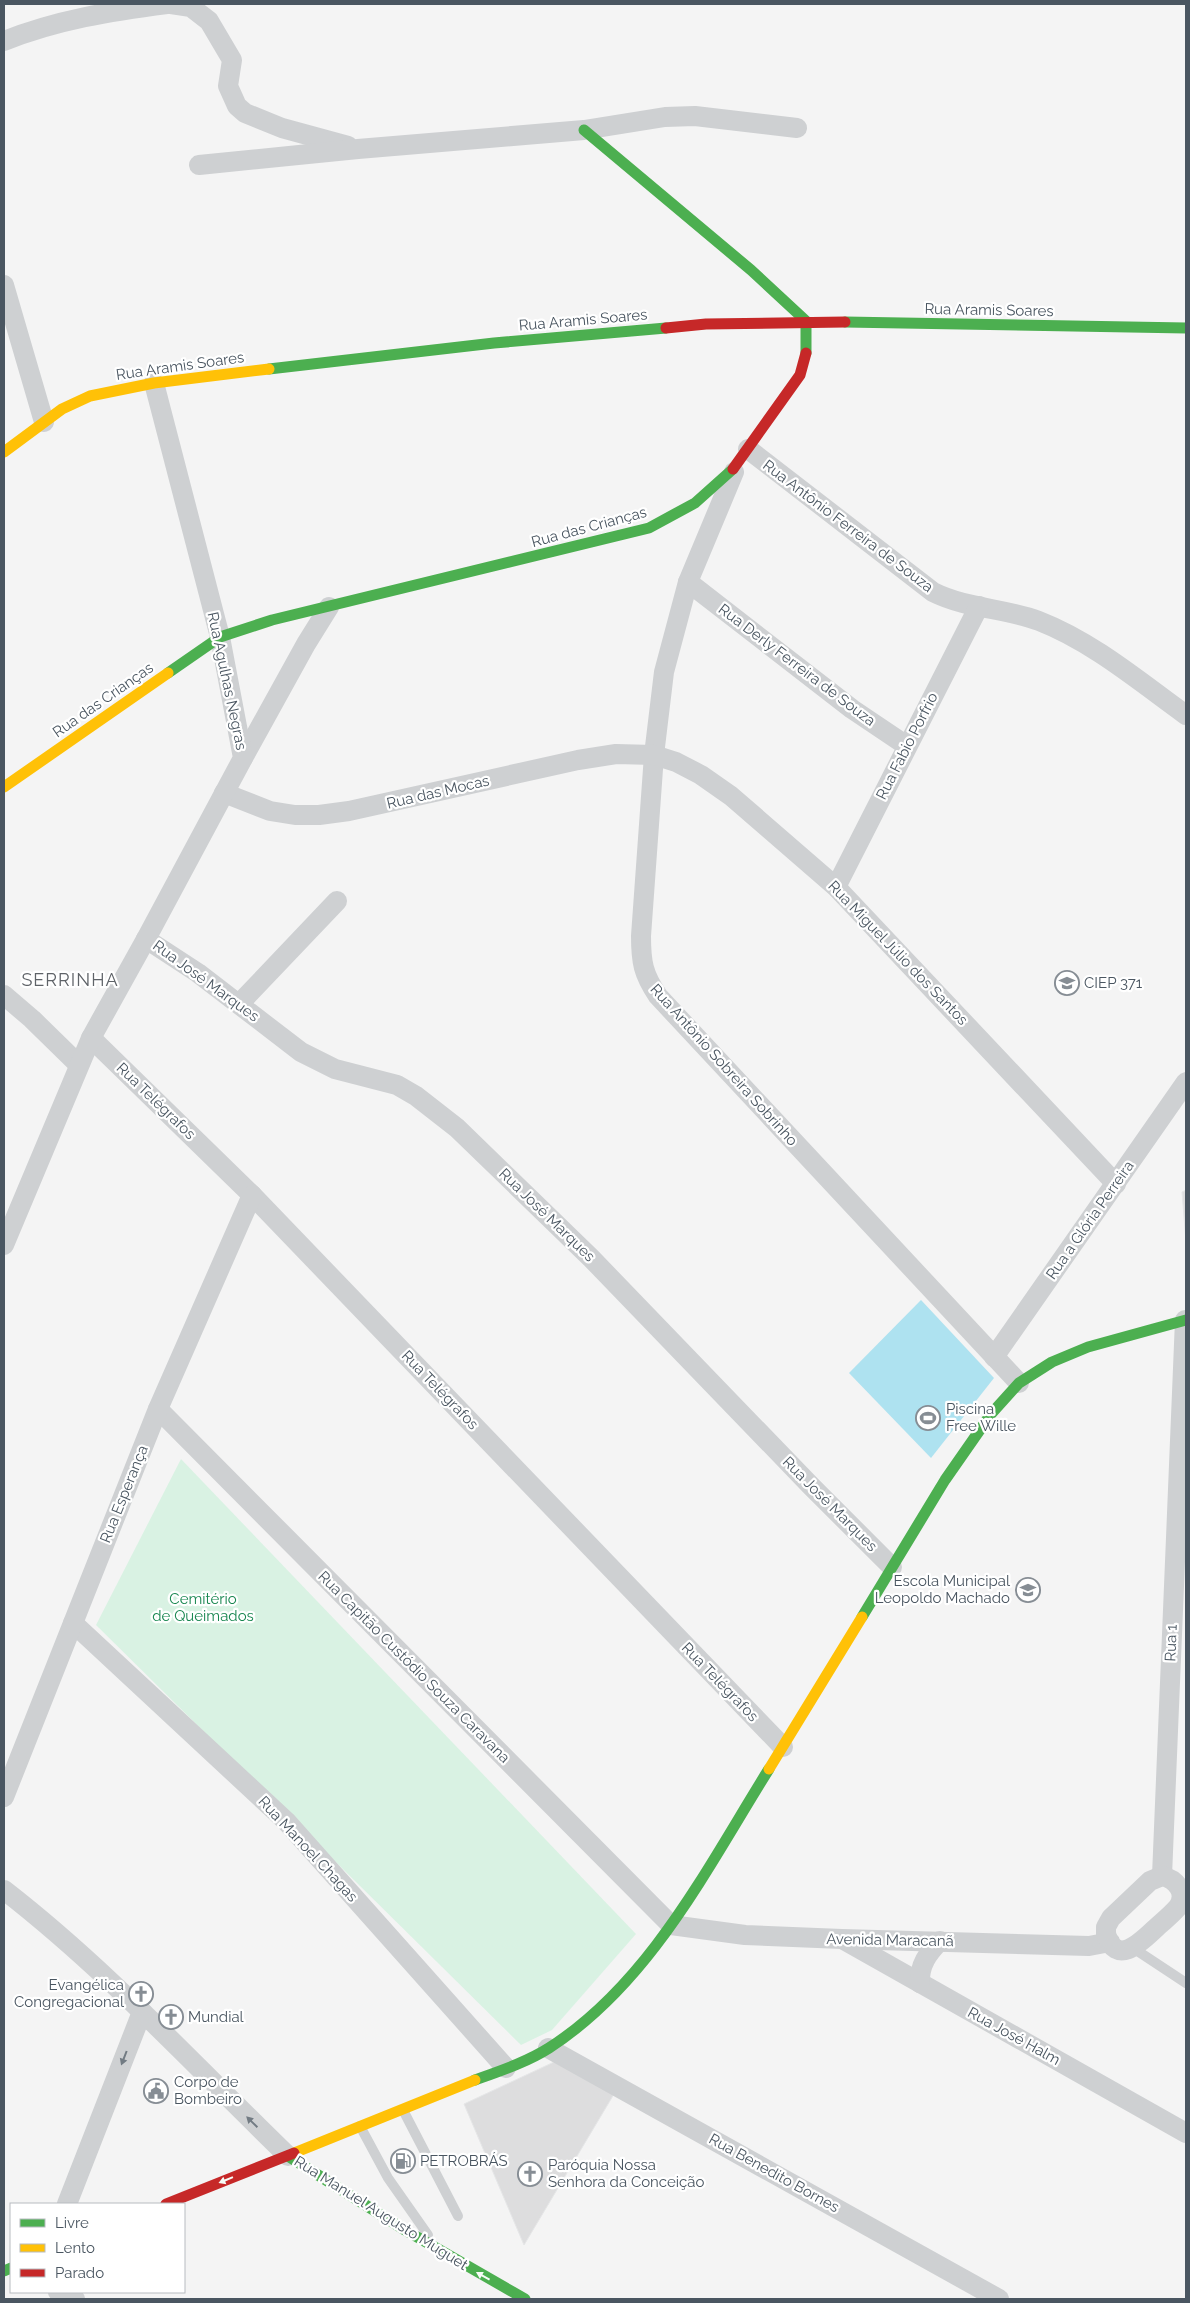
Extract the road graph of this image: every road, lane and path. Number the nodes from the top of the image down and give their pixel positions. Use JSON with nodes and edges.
{"nodes":[{"id":1,"x":167,"y":4,"type":"edge"},
{"id":2,"x":171,"y":4,"type":"edge"},
{"id":3,"x":4,"y":41,"type":"edge"},
{"id":4,"x":797,"y":128,"type":"dead end"},
{"id":5,"x":584,"y":130,"type":"junction"},
{"id":6,"x":358,"y":149,"type":"junction"},
{"id":7,"x":199,"y":165,"type":"dead end"},
{"id":8,"x":6,"y":299,"type":"edge"},
{"id":9,"x":806,"y":321,"type":"junction"},
{"id":10,"x":1186,"y":328,"type":"edge"},
{"id":11,"x":154,"y":383,"type":"junction"},
{"id":12,"x":44,"y":422,"type":"junction"},
{"id":13,"x":4,"y":452,"type":"edge"},
{"id":14,"x":742,"y":458,"type":"junction"},
{"id":15,"x":688,"y":582,"type":"junction"},
{"id":16,"x":978,"y":606,"type":"junction"},
{"id":17,"x":329,"y":607,"type":"junction"},
{"id":18,"x":220,"y":637,"type":"junction"},
{"id":19,"x":1186,"y":715,"type":"edge"},
{"id":20,"x":907,"y":746,"type":"junction"},
{"id":21,"x":654,"y":755,"type":"junction"},
{"id":22,"x":243,"y":758,"type":"junction"},
{"id":23,"x":4,"y":788,"type":"edge"},
{"id":24,"x":224,"y":794,"type":"junction"},
{"id":25,"x":836,"y":887,"type":"junction"},
{"id":26,"x":337,"y":901,"type":"dead end"},
{"id":27,"x":146,"y":939,"type":"junction"},
{"id":28,"x":4,"y":995,"type":"edge"},
{"id":29,"x":239,"y":1004,"type":"junction"},
{"id":30,"x":91,"y":1038,"type":"junction"},
{"id":31,"x":78,"y":1064,"type":"junction"},
{"id":32,"x":1186,"y":1082,"type":"edge"},
{"id":33,"x":1116,"y":1184,"type":"junction"},
{"id":34,"x":252,"y":1195,"type":"junction"},
{"id":35,"x":4,"y":1245,"type":"edge"},
{"id":36,"x":1186,"y":1320,"type":"edge"},
{"id":37,"x":994,"y":1357,"type":"junction"},
{"id":38,"x":1019,"y":1383,"type":"junction"},
{"id":39,"x":158,"y":1409,"type":"junction"},
{"id":40,"x":892,"y":1567,"type":"junction"},
{"id":41,"x":73,"y":1623,"type":"junction"},
{"id":42,"x":783,"y":1747,"type":"junction"},
{"id":43,"x":4,"y":1797,"type":"edge"},
{"id":44,"x":1162,"y":1876,"type":"junction"},
{"id":45,"x":4,"y":1890,"type":"edge"},
{"id":46,"x":1184,"y":1892,"type":"edge"},
{"id":47,"x":671,"y":1925,"type":"junction"},
{"id":48,"x":842,"y":1939,"type":"junction"},
{"id":49,"x":940,"y":1941,"type":"junction"},
{"id":50,"x":1110,"y":1942,"type":"junction"},
{"id":51,"x":1133,"y":1948,"type":"junction"},
{"id":52,"x":920,"y":1982,"type":"junction"},
{"id":53,"x":1186,"y":1983,"type":"edge"},
{"id":54,"x":142,"y":2012,"type":"junction"},
{"id":55,"x":548,"y":2048,"type":"junction"},
{"id":56,"x":506,"y":2068,"type":"junction"},
{"id":57,"x":402,"y":2110,"type":"junction"},
{"id":58,"x":360,"y":2126,"type":"junction"},
{"id":59,"x":1186,"y":2133,"type":"edge"},
{"id":60,"x":288,"y":2156,"type":"junction"},
{"id":61,"x":67,"y":2203,"type":"edge"},
{"id":62,"x":169,"y":2203,"type":"edge"},
{"id":63,"x":458,"y":2216,"type":"dead end"},
{"id":64,"x":440,"y":2252,"type":"junction"},
{"id":65,"x":60,"y":2293,"type":"edge"},
{"id":66,"x":74,"y":2299,"type":"edge"},
{"id":67,"x":525,"y":2299,"type":"edge"},
{"id":68,"x":999,"y":2299,"type":"edge"}],
"edges":[{"from":1,"to":3,"type":"street"},
{"from":2,"to":6,"type":"street"},
{"from":4,"to":5,"type":"street"},
{"from":5,"to":6,"type":"street"},
{"from":5,"to":9,"type":"street"},
{"from":6,"to":7,"type":"street"},
{"from":8,"to":12,"type":"street"},
{"from":9,"to":10,"type":"street","name":"Rua Aramis Soares"},
{"from":9,"to":11,"type":"street","name":"Rua Aramis Soares"},
{"from":9,"to":14,"type":"street","name":"Rua das Crianças"},
{"from":11,"to":12,"type":"street","name":"Rua Aramis Soares"},
{"from":11,"to":18,"type":"street","name":"Rua Agulhas Negras"},
{"from":12,"to":13,"type":"street","name":"Rua Aramis Soares"},
{"from":14,"to":15,"type":"street","name":"Rua Antônio Sobreira Sobrinho"},
{"from":14,"to":16,"type":"street","name":"Rua Antônio Ferreira de Souza"},
{"from":14,"to":17,"type":"street","name":"Rua das Crianças"},
{"from":15,"to":20,"type":"street","name":"Rua Derly Ferreira de Souza"},
{"from":15,"to":21,"type":"street","name":"Rua Antônio Sobreira Sobrinho"},
{"from":16,"to":19,"type":"street","name":"Rua Antônio Ferreira de Souza"},
{"from":16,"to":20,"type":"street","name":"Rua Fabio Porfrio"},
{"from":17,"to":18,"type":"street","name":"Rua das Crianças"},
{"from":17,"to":22,"type":"street"},
{"from":18,"to":22,"type":"street","name":"Rua Agulhas Negras"},
{"from":18,"to":23,"type":"street","name":"Rua das Crianças"},
{"from":20,"to":25,"type":"street","name":"Rua Fabio Porfrio"},
{"from":21,"to":24,"type":"street","name":"Rua das Mocas"},
{"from":21,"to":25,"type":"street","name":"Rua Miguel Júlio dos Santos"},
{"from":21,"to":37,"type":"street","name":"Rua Antônio Sobreira Sobrinho"},
{"from":22,"to":24,"type":"street","name":"Rua Agulhas Negras"},
{"from":24,"to":27,"type":"street","name":"Rua Agulhas Negras"},
{"from":25,"to":33,"type":"street","name":"Rua Miguel Júlio dos Santos"},
{"from":26,"to":29,"type":"street"},
{"from":27,"to":29,"type":"street","name":"Rua José Marques"},
{"from":27,"to":30,"type":"street","name":"Rua Agulhas Negras"},
{"from":28,"to":31,"type":"street"},
{"from":29,"to":40,"type":"street","name":"Rua José Marques"},
{"from":30,"to":31,"type":"street","name":"Rua Agulhas Negras"},
{"from":30,"to":34,"type":"street","name":"Rua Telégrafos"},
{"from":31,"to":35,"type":"street","name":"Rua Agulhas Negras"},
{"from":32,"to":33,"type":"street","name":"Rua a Glória Perreira"},
{"from":33,"to":37,"type":"street","name":"Rua a Glória Perreira"},
{"from":34,"to":39,"type":"street","name":"Rua Esperança"},
{"from":34,"to":42,"type":"street","name":"Rua Telégrafos"},
{"from":36,"to":38,"type":"street"},
{"from":36,"to":44,"type":"street","name":"Rua 1"},
{"from":37,"to":38,"type":"street","name":"Rua Antônio Sobreira Sobrinho"},
{"from":38,"to":40,"type":"street"},
{"from":39,"to":41,"type":"street","name":"Rua Esperança"},
{"from":39,"to":47,"type":"street","name":"Rua Capitão Custódio Souza Caravana"},
{"from":40,"to":42,"type":"street"},
{"from":41,"to":43,"type":"street","name":"Rua Esperança"},
{"from":41,"to":56,"type":"street","name":"Rua Manoel Chagas"},
{"from":42,"to":47,"type":"street"},
{"from":44,"to":46,"type":"street"},
{"from":44,"to":50,"type":"street"},
{"from":45,"to":54,"type":"street","name":"Rua Manuel Augusto Muguet"},
{"from":46,"to":51,"type":"street"},
{"from":47,"to":48,"type":"street","name":"Avenida Maracanã"},
{"from":47,"to":55,"type":"street"},
{"from":48,"to":49,"type":"street","name":"Avenida Maracanã"},
{"from":48,"to":52,"type":"street","name":"Rua José Halm"},
{"from":49,"to":50,"type":"street","name":"Avenida Maracanã"},
{"from":49,"to":52,"type":"street"},
{"from":50,"to":51,"type":"street","name":"Avenida Maracanã"},
{"from":51,"to":53,"type":"lane"},
{"from":52,"to":59,"type":"street","name":"Rua José Halm"},
{"from":60,"to":54,"type":"street","name":"Rua Manuel Augusto Muguet","one_way":true},
{"from":54,"to":61,"type":"street","one_way":true},
{"from":55,"to":56,"type":"street"},
{"from":55,"to":68,"type":"street","name":"Rua Benedito Bornes"},
{"from":56,"to":57,"type":"street"},
{"from":57,"to":58,"type":"street"},
{"from":57,"to":63,"type":"lane"},
{"from":58,"to":60,"type":"street"},
{"from":58,"to":64,"type":"lane"},
{"from":60,"to":62,"type":"street","one_way":true},
{"from":60,"to":64,"type":"street","name":"Rua Manuel Augusto Muguet"},
{"from":67,"to":64,"type":"street","name":"Rua Manuel Augusto Muguet","one_way":true},
{"from":65,"to":66,"type":"street"}]}
